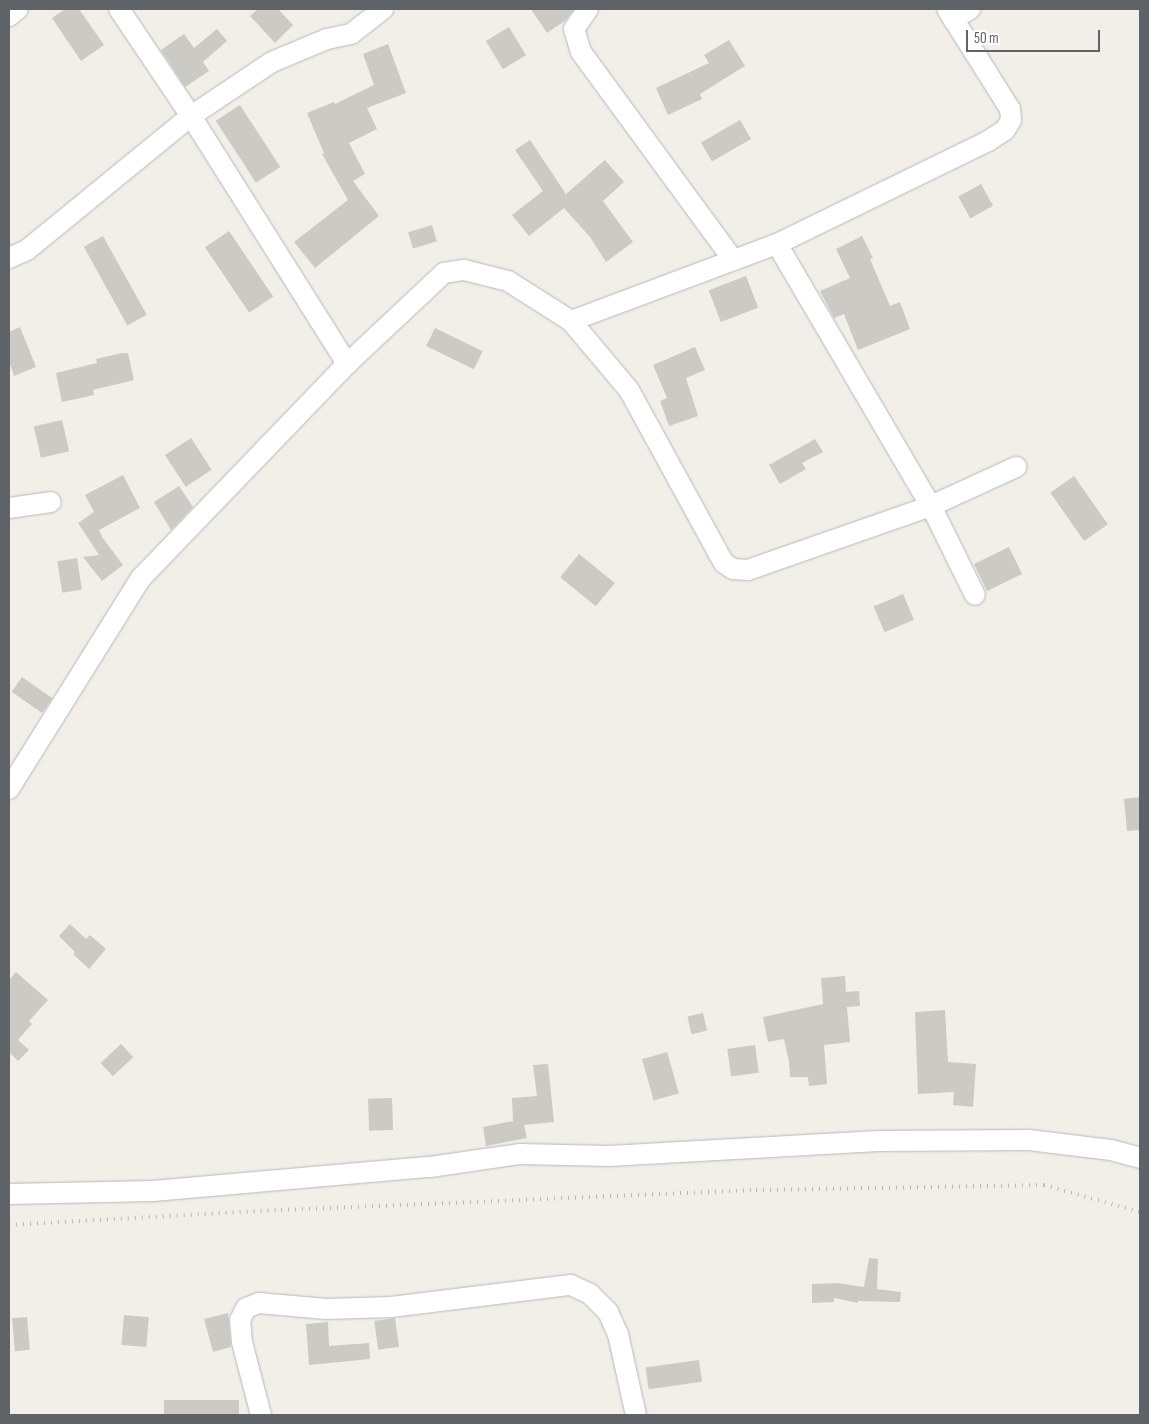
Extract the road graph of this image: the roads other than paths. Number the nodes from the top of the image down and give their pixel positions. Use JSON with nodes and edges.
{"nodes":[{"id":1,"x":18,"y":9,"type":"edge"},
{"id":2,"x":119,"y":9,"type":"edge"},
{"id":3,"x":383,"y":9,"type":"edge"},
{"id":4,"x":588,"y":9,"type":"edge"},
{"id":5,"x":957,"y":12,"type":"edge"},
{"id":6,"x":9,"y":16,"type":"edge"},
{"id":7,"x":191,"y":116,"type":"junction"},
{"id":8,"x":777,"y":244,"type":"junction"},
{"id":9,"x":9,"y":258,"type":"edge"},
{"id":10,"x":733,"y":260,"type":"junction"},
{"id":11,"x":571,"y":321,"type":"junction"},
{"id":12,"x":347,"y":364,"type":"junction"},
{"id":13,"x":1016,"y":467,"type":"dead end"},
{"id":14,"x":51,"y":502,"type":"dead end"},
{"id":15,"x":932,"y":506,"type":"junction"},
{"id":16,"x":9,"y":508,"type":"edge"},
{"id":17,"x":975,"y":595,"type":"dead end"},
{"id":18,"x":9,"y":789,"type":"edge"},
{"id":19,"x":1140,"y":1158,"type":"edge"},
{"id":20,"x":9,"y":1194,"type":"edge"},
{"id":21,"x":261,"y":1415,"type":"edge"},
{"id":22,"x":636,"y":1415,"type":"edge"}],
"edges":[{"from":1,"to":6,"type":"street"},
{"from":2,"to":7,"type":"street"},
{"from":3,"to":7,"type":"street"},
{"from":4,"to":10,"type":"street"},
{"from":5,"to":8,"type":"street"},
{"from":7,"to":9,"type":"street"},
{"from":7,"to":12,"type":"street"},
{"from":8,"to":10,"type":"street"},
{"from":8,"to":15,"type":"street"},
{"from":10,"to":11,"type":"street"},
{"from":11,"to":12,"type":"street"},
{"from":11,"to":15,"type":"street"},
{"from":12,"to":18,"type":"street"},
{"from":13,"to":15,"type":"street"},
{"from":14,"to":16,"type":"street"},
{"from":15,"to":17,"type":"street"},
{"from":19,"to":20,"type":"street"},
{"from":21,"to":22,"type":"street"}]}
